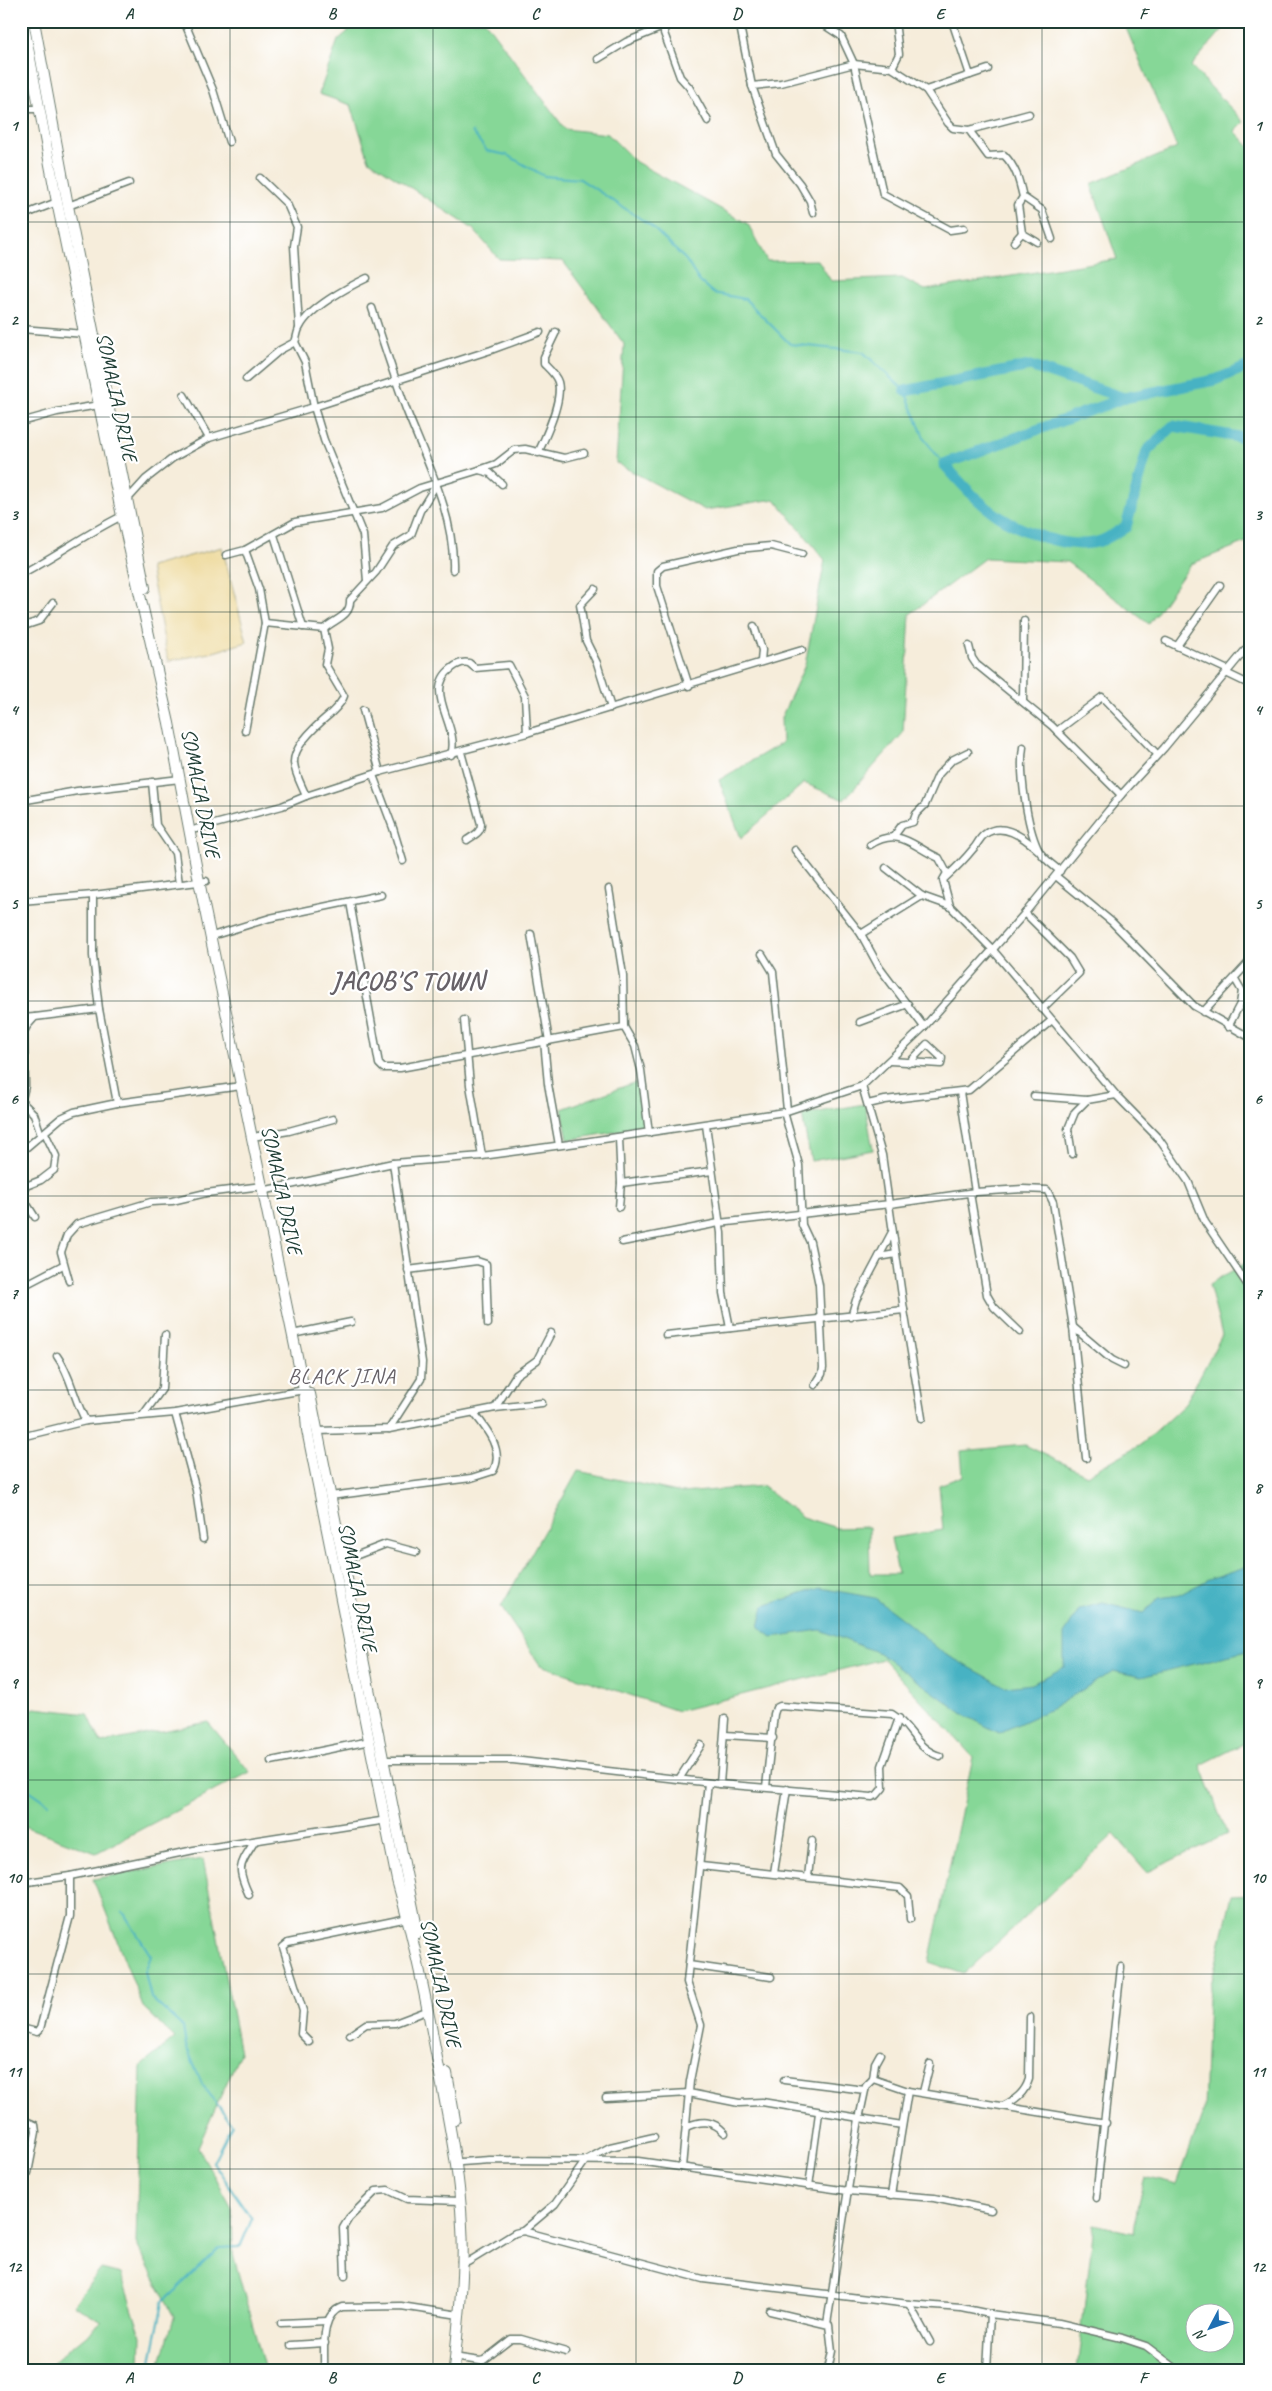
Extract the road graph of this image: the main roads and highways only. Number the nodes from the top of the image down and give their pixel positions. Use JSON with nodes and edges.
{"nodes":[{"id":1,"x":23,"y":21,"type":"edge"},
{"id":2,"x":34,"y":21,"type":"edge"},
{"id":3,"x":202,"y":881,"type":"junction"},
{"id":4,"x":264,"y":1189,"type":"junction"},
{"id":5,"x":390,"y":1820,"type":"junction"},
{"id":6,"x":464,"y":2261,"type":"junction"},
{"id":7,"x":454,"y":2370,"type":"edge"},
{"id":8,"x":459,"y":2370,"type":"edge"}],
"edges":[{"from":1,"to":3,"type":"main road","name":"SOMALIA DRIVE"},
{"from":2,"to":3,"type":"main road","name":"SOMALIA DRIVE"},
{"from":3,"to":4,"type":"main road","name":"SOMALIA DRIVE"},
{"from":3,"to":4,"type":"main road","name":"SOMALIA DRIVE"},
{"from":4,"to":5,"type":"main road","name":"SOMALIA DRIVE"},
{"from":4,"to":5,"type":"main road","name":"SOMALIA DRIVE"},
{"from":5,"to":6,"type":"main road","name":"SOMALIA DRIVE"},
{"from":5,"to":6,"type":"main road","name":"SOMALIA DRIVE"},
{"from":6,"to":7,"type":"main road","name":"SOMALIA DRIVE"},
{"from":6,"to":8,"type":"main road","name":"SOMALIA DRIVE"}]}
